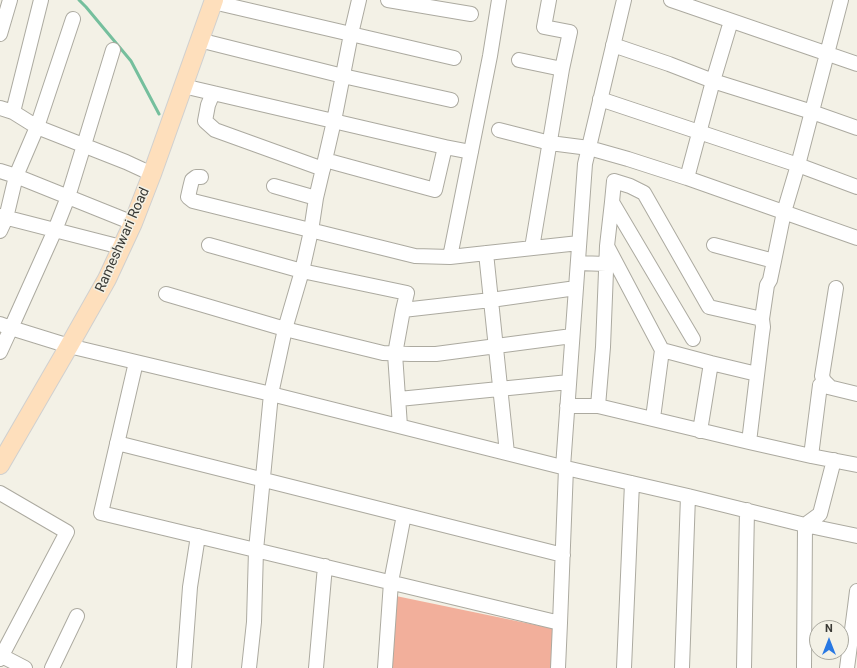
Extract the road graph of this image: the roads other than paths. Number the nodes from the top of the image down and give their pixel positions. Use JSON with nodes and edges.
{"nodes":[{"id":1,"x":10,"y":0,"type":"edge"},
{"id":2,"x":41,"y":0,"type":"edge"},
{"id":3,"x":360,"y":0,"type":"edge"},
{"id":4,"x":388,"y":0,"type":"edge"},
{"id":5,"x":499,"y":0,"type":"edge"},
{"id":6,"x":549,"y":0,"type":"edge"},
{"id":7,"x":670,"y":0,"type":"edge"},
{"id":8,"x":841,"y":0,"type":"edge"},
{"id":9,"x":213,"y":1,"type":"edge"},
{"id":10,"x":620,"y":1,"type":"edge"},
{"id":11,"x":471,"y":14,"type":"dead end"},
{"id":12,"x":74,"y":19,"type":"dead end"},
{"id":13,"x":731,"y":21,"type":"junction"},
{"id":14,"x":0,"y":34,"type":"edge"},
{"id":15,"x":351,"y":34,"type":"junction"},
{"id":16,"x":199,"y":40,"type":"junction"},
{"id":17,"x":613,"y":45,"type":"junction"},
{"id":18,"x":113,"y":50,"type":"dead end"},
{"id":19,"x":827,"y":54,"type":"junction"},
{"id":20,"x":454,"y":58,"type":"dead end"},
{"id":21,"x":519,"y":60,"type":"dead end"},
{"id":22,"x":857,"y":64,"type":"edge"},
{"id":23,"x":562,"y":69,"type":"junction"},
{"id":24,"x":343,"y":76,"type":"junction"},
{"id":25,"x":713,"y":81,"type":"junction"},
{"id":26,"x":183,"y":86,"type":"junction"},
{"id":27,"x":213,"y":93,"type":"junction"},
{"id":28,"x":600,"y":99,"type":"junction"},
{"id":29,"x":451,"y":100,"type":"dead end"},
{"id":30,"x":6,"y":110,"type":"edge"},
{"id":31,"x":812,"y":112,"type":"junction"},
{"id":32,"x":334,"y":121,"type":"junction"},
{"id":33,"x":37,"y":127,"type":"junction"},
{"id":34,"x":857,"y":128,"type":"edge"},
{"id":35,"x":499,"y":130,"type":"dead end"},
{"id":36,"x":699,"y":132,"type":"junction"},
{"id":37,"x":550,"y":143,"type":"junction"},
{"id":38,"x":84,"y":145,"type":"junction"},
{"id":39,"x":445,"y":147,"type":"junction"},
{"id":40,"x":589,"y":148,"type":"junction"},
{"id":41,"x":471,"y":152,"type":"junction"},
{"id":42,"x":324,"y":165,"type":"junction"},
{"id":43,"x":798,"y":165,"type":"junction"},
{"id":44,"x":0,"y":170,"type":"edge"},
{"id":45,"x":152,"y":174,"type":"junction"},
{"id":46,"x":16,"y":176,"type":"junction"},
{"id":47,"x":201,"y":177,"type":"dead end"},
{"id":48,"x":687,"y":178,"type":"junction"},
{"id":49,"x":274,"y":186,"type":"dead end"},
{"id":50,"x":857,"y":187,"type":"edge"},
{"id":51,"x":68,"y":197,"type":"junction"},
{"id":52,"x":316,"y":198,"type":"junction"},
{"id":53,"x":612,"y":202,"type":"junction"},
{"id":54,"x":784,"y":212,"type":"junction"},
{"id":55,"x":2,"y":222,"type":"edge"},
{"id":56,"x":133,"y":223,"type":"junction"},
{"id":57,"x":55,"y":230,"type":"junction"},
{"id":58,"x":311,"y":231,"type":"junction"},
{"id":59,"x":857,"y":238,"type":"edge"},
{"id":60,"x":579,"y":243,"type":"junction"},
{"id":61,"x":209,"y":244,"type":"dead end"},
{"id":62,"x":714,"y":244,"type":"dead end"},
{"id":63,"x":607,"y":246,"type":"junction"},
{"id":64,"x":121,"y":247,"type":"junction"},
{"id":65,"x":532,"y":248,"type":"junction"},
{"id":66,"x":486,"y":253,"type":"junction"},
{"id":67,"x":450,"y":257,"type":"junction"},
{"id":68,"x":774,"y":261,"type":"junction"},
{"id":69,"x":578,"y":263,"type":"junction"},
{"id":70,"x":606,"y":264,"type":"junction"},
{"id":71,"x":302,"y":271,"type":"junction"},
{"id":72,"x":576,"y":288,"type":"junction"},
{"id":73,"x":836,"y":288,"type":"dead end"},
{"id":74,"x":166,"y":294,"type":"dead end"},
{"id":75,"x":491,"y":300,"type":"junction"},
{"id":76,"x":403,"y":310,"type":"junction"},
{"id":77,"x":762,"y":319,"type":"junction"},
{"id":78,"x":5,"y":326,"type":"edge"},
{"id":79,"x":285,"y":328,"type":"junction"},
{"id":80,"x":572,"y":336,"type":"junction"},
{"id":81,"x":693,"y":339,"type":"dead end"},
{"id":82,"x":69,"y":346,"type":"junction"},
{"id":83,"x":496,"y":346,"type":"junction"},
{"id":84,"x":662,"y":350,"type":"junction"},
{"id":85,"x":0,"y":352,"type":"edge"},
{"id":86,"x":395,"y":354,"type":"junction"},
{"id":87,"x":136,"y":362,"type":"junction"},
{"id":88,"x":710,"y":363,"type":"junction"},
{"id":89,"x":757,"y":374,"type":"junction"},
{"id":90,"x":569,"y":382,"type":"junction"},
{"id":91,"x":830,"y":387,"type":"junction"},
{"id":92,"x":500,"y":390,"type":"junction"},
{"id":93,"x":271,"y":394,"type":"junction"},
{"id":94,"x":857,"y":394,"type":"edge"},
{"id":95,"x":399,"y":399,"type":"junction"},
{"id":96,"x":567,"y":406,"type":"junction"},
{"id":97,"x":598,"y":406,"type":"junction"},
{"id":98,"x":653,"y":418,"type":"junction"},
{"id":99,"x":400,"y":426,"type":"junction"},
{"id":100,"x":700,"y":430,"type":"junction"},
{"id":101,"x":117,"y":442,"type":"junction"},
{"id":102,"x":749,"y":442,"type":"junction"},
{"id":103,"x":507,"y":453,"type":"junction"},
{"id":104,"x":811,"y":456,"type":"junction"},
{"id":105,"x":1,"y":459,"type":"edge"},
{"id":106,"x":834,"y":460,"type":"junction"},
{"id":107,"x":857,"y":465,"type":"edge"},
{"id":108,"x":564,"y":467,"type":"junction"},
{"id":109,"x":262,"y":479,"type":"junction"},
{"id":110,"x":632,"y":483,"type":"junction"},
{"id":111,"x":0,"y":494,"type":"edge"},
{"id":112,"x":688,"y":496,"type":"junction"},
{"id":113,"x":747,"y":510,"type":"junction"},
{"id":114,"x":404,"y":515,"type":"junction"},
{"id":115,"x":805,"y":525,"type":"junction"},
{"id":116,"x":198,"y":536,"type":"junction"},
{"id":117,"x":857,"y":536,"type":"edge"},
{"id":118,"x":256,"y":550,"type":"junction"},
{"id":119,"x":563,"y":555,"type":"junction"},
{"id":120,"x":325,"y":566,"type":"junction"},
{"id":121,"x":391,"y":582,"type":"junction"},
{"id":122,"x":857,"y":591,"type":"edge"},
{"id":123,"x":856,"y":607,"type":"edge"},
{"id":124,"x":77,"y":616,"type":"dead end"},
{"id":125,"x":560,"y":622,"type":"junction"},
{"id":126,"x":1,"y":657,"type":"edge"},
{"id":127,"x":25,"y":668,"type":"edge"},
{"id":128,"x":52,"y":668,"type":"edge"},
{"id":129,"x":184,"y":668,"type":"edge"},
{"id":130,"x":249,"y":668,"type":"edge"},
{"id":131,"x":316,"y":668,"type":"edge"},
{"id":132,"x":385,"y":668,"type":"edge"},
{"id":133,"x":558,"y":668,"type":"edge"},
{"id":134,"x":624,"y":668,"type":"edge"},
{"id":135,"x":682,"y":668,"type":"edge"},
{"id":136,"x":744,"y":668,"type":"edge"},
{"id":137,"x":804,"y":668,"type":"edge"},
{"id":138,"x":847,"y":668,"type":"edge"}],
"edges":[{"from":1,"to":14,"type":"street"},
{"from":2,"to":30,"type":"street"},
{"from":3,"to":15,"type":"street"},
{"from":4,"to":11,"type":"street"},
{"from":5,"to":41,"type":"street"},
{"from":6,"to":23,"type":"street"},
{"from":7,"to":13,"type":"street"},
{"from":8,"to":19,"type":"street"},
{"from":9,"to":15,"type":"street"},
{"from":9,"to":16,"type":"main road","name":"Rameshwari Road"},
{"from":10,"to":17,"type":"street"},
{"from":12,"to":33,"type":"street"},
{"from":13,"to":19,"type":"street"},
{"from":13,"to":25,"type":"street"},
{"from":15,"to":20,"type":"street"},
{"from":15,"to":24,"type":"street"},
{"from":16,"to":24,"type":"street"},
{"from":16,"to":26,"type":"main road","name":"Rameshwari Road"},
{"from":17,"to":25,"type":"street"},
{"from":17,"to":28,"type":"street"},
{"from":18,"to":38,"type":"street"},
{"from":19,"to":22,"type":"street"},
{"from":19,"to":31,"type":"street"},
{"from":21,"to":23,"type":"street"},
{"from":23,"to":37,"type":"street"},
{"from":24,"to":29,"type":"street"},
{"from":24,"to":32,"type":"street"},
{"from":25,"to":31,"type":"street"},
{"from":25,"to":36,"type":"street"},
{"from":26,"to":27,"type":"street"},
{"from":26,"to":45,"type":"main road","name":"Rameshwari Road"},
{"from":27,"to":32,"type":"street"},
{"from":27,"to":42,"type":"street"},
{"from":28,"to":36,"type":"street"},
{"from":28,"to":40,"type":"street"},
{"from":30,"to":33,"type":"street"},
{"from":31,"to":34,"type":"street"},
{"from":31,"to":43,"type":"street"},
{"from":32,"to":39,"type":"street"},
{"from":32,"to":42,"type":"street"},
{"from":33,"to":38,"type":"street"},
{"from":33,"to":46,"type":"street"},
{"from":35,"to":37,"type":"street"},
{"from":36,"to":43,"type":"street"},
{"from":36,"to":48,"type":"street"},
{"from":37,"to":40,"type":"street"},
{"from":37,"to":65,"type":"street"},
{"from":38,"to":45,"type":"street"},
{"from":38,"to":51,"type":"street"},
{"from":39,"to":41,"type":"street"},
{"from":39,"to":42,"type":"street"},
{"from":40,"to":48,"type":"street"},
{"from":40,"to":60,"type":"street"},
{"from":41,"to":67,"type":"street"},
{"from":42,"to":52,"type":"street"},
{"from":43,"to":50,"type":"street"},
{"from":43,"to":54,"type":"street"},
{"from":44,"to":46,"type":"street"},
{"from":45,"to":56,"type":"main road","name":"Rameshwari Road"},
{"from":46,"to":51,"type":"street"},
{"from":46,"to":55,"type":"street"},
{"from":47,"to":58,"type":"street"},
{"from":48,"to":54,"type":"street"},
{"from":49,"to":52,"type":"street"},
{"from":51,"to":56,"type":"street"},
{"from":51,"to":57,"type":"street"},
{"from":52,"to":58,"type":"street"},
{"from":53,"to":63,"type":"street"},
{"from":53,"to":77,"type":"street"},
{"from":53,"to":81,"type":"street"},
{"from":54,"to":59,"type":"street"},
{"from":54,"to":68,"type":"street"},
{"from":55,"to":57,"type":"street"},
{"from":56,"to":64,"type":"main road","name":"Rameshwari Road"},
{"from":57,"to":64,"type":"street"},
{"from":57,"to":78,"type":"street"},
{"from":58,"to":67,"type":"street"},
{"from":58,"to":71,"type":"street"},
{"from":60,"to":65,"type":"street"},
{"from":60,"to":69,"type":"street"},
{"from":61,"to":71,"type":"street"},
{"from":62,"to":68,"type":"street"},
{"from":63,"to":70,"type":"street"},
{"from":63,"to":84,"type":"street"},
{"from":64,"to":82,"type":"main road","name":"Rameshwari Road"},
{"from":65,"to":66,"type":"street"},
{"from":66,"to":67,"type":"street"},
{"from":66,"to":75,"type":"street"},
{"from":68,"to":77,"type":"street"},
{"from":69,"to":70,"type":"street"},
{"from":69,"to":72,"type":"street"},
{"from":70,"to":97,"type":"street"},
{"from":71,"to":76,"type":"street"},
{"from":71,"to":79,"type":"street"},
{"from":72,"to":75,"type":"street"},
{"from":72,"to":80,"type":"street"},
{"from":73,"to":91,"type":"street"},
{"from":74,"to":79,"type":"street"},
{"from":75,"to":76,"type":"street"},
{"from":75,"to":83,"type":"street"},
{"from":76,"to":86,"type":"street"},
{"from":77,"to":89,"type":"street"},
{"from":78,"to":82,"type":"street"},
{"from":78,"to":85,"type":"street"},
{"from":79,"to":86,"type":"street"},
{"from":79,"to":93,"type":"street"},
{"from":80,"to":83,"type":"street"},
{"from":80,"to":90,"type":"street"},
{"from":82,"to":87,"type":"street"},
{"from":82,"to":105,"type":"main road","name":"Rameshwari Road"},
{"from":83,"to":86,"type":"street"},
{"from":83,"to":92,"type":"street"},
{"from":84,"to":88,"type":"street"},
{"from":84,"to":98,"type":"street"},
{"from":86,"to":95,"type":"street"},
{"from":87,"to":93,"type":"street"},
{"from":87,"to":101,"type":"street"},
{"from":88,"to":89,"type":"street"},
{"from":88,"to":100,"type":"street"},
{"from":89,"to":102,"type":"street"},
{"from":90,"to":92,"type":"street"},
{"from":90,"to":96,"type":"street"},
{"from":91,"to":94,"type":"street"},
{"from":91,"to":104,"type":"street"},
{"from":92,"to":95,"type":"street"},
{"from":92,"to":103,"type":"street"},
{"from":93,"to":99,"type":"street"},
{"from":93,"to":109,"type":"street"},
{"from":95,"to":99,"type":"street"},
{"from":96,"to":97,"type":"street"},
{"from":96,"to":108,"type":"street"},
{"from":97,"to":98,"type":"street"},
{"from":98,"to":100,"type":"street"},
{"from":99,"to":103,"type":"street"},
{"from":100,"to":102,"type":"street"},
{"from":101,"to":109,"type":"street"},
{"from":101,"to":116,"type":"street"},
{"from":102,"to":104,"type":"street"},
{"from":103,"to":108,"type":"street"},
{"from":104,"to":106,"type":"street"},
{"from":106,"to":107,"type":"street"},
{"from":106,"to":115,"type":"street"},
{"from":108,"to":110,"type":"street"},
{"from":108,"to":119,"type":"street"},
{"from":109,"to":114,"type":"street"},
{"from":109,"to":118,"type":"street"},
{"from":110,"to":112,"type":"street"},
{"from":110,"to":134,"type":"street"},
{"from":111,"to":126,"type":"street"},
{"from":112,"to":113,"type":"street"},
{"from":112,"to":135,"type":"street"},
{"from":113,"to":115,"type":"street"},
{"from":113,"to":136,"type":"street"},
{"from":114,"to":119,"type":"street"},
{"from":114,"to":121,"type":"street"},
{"from":115,"to":117,"type":"street"},
{"from":115,"to":137,"type":"street"},
{"from":116,"to":118,"type":"street"},
{"from":116,"to":129,"type":"street"},
{"from":118,"to":120,"type":"street"},
{"from":118,"to":130,"type":"street"},
{"from":119,"to":125,"type":"street"},
{"from":120,"to":121,"type":"street"},
{"from":120,"to":131,"type":"street"},
{"from":121,"to":125,"type":"street"},
{"from":121,"to":132,"type":"street"},
{"from":122,"to":123,"type":"street"},
{"from":123,"to":138,"type":"street"},
{"from":124,"to":128,"type":"street"},
{"from":125,"to":133,"type":"street"},
{"from":126,"to":127,"type":"street"}]}
